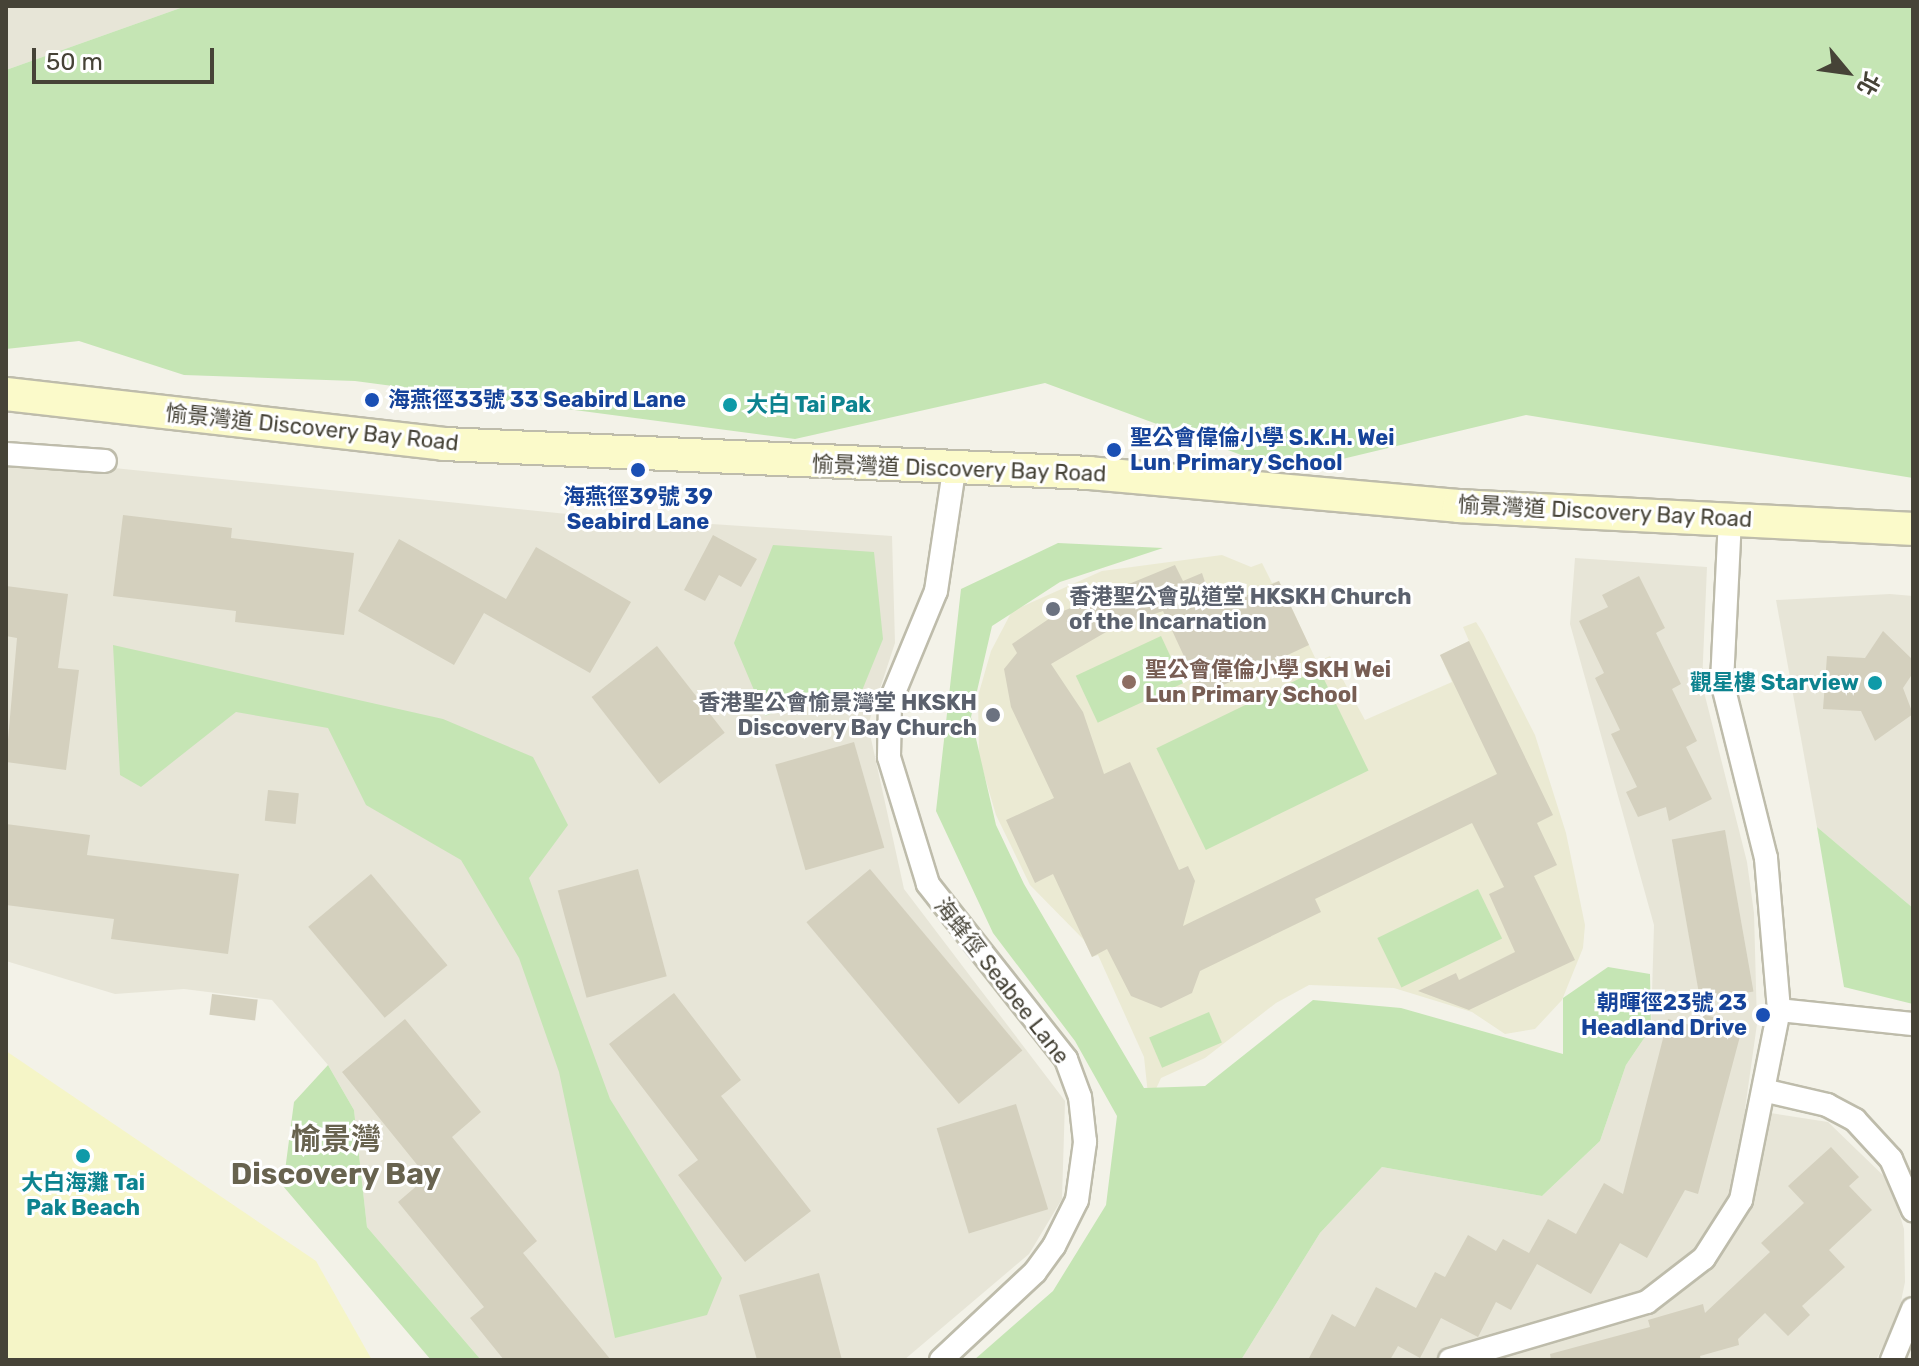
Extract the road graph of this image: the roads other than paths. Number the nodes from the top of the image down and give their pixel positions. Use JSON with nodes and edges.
{"nodes":[{"id":1,"x":6,"y":394,"type":"edge"},
{"id":2,"x":6,"y":454,"type":"edge"},
{"id":3,"x":105,"y":461,"type":"dead end"},
{"id":4,"x":954,"y":470,"type":"junction"},
{"id":5,"x":1730,"y":518,"type":"junction"},
{"id":6,"x":1913,"y":529,"type":"edge"},
{"id":7,"x":1779,"y":1010,"type":"junction"},
{"id":8,"x":1913,"y":1024,"type":"edge"},
{"id":9,"x":1767,"y":1091,"type":"junction"},
{"id":10,"x":1913,"y":1210,"type":"edge"},
{"id":11,"x":1913,"y":1309,"type":"edge"},
{"id":12,"x":941,"y":1360,"type":"edge"},
{"id":13,"x":1450,"y":1360,"type":"edge"},
{"id":14,"x":1892,"y":1360,"type":"edge"}],
"edges":[{"from":1,"to":4,"type":"street","name":"愉景灣道 Discovery Bay Road"},
{"from":2,"to":3,"type":"street"},
{"from":4,"to":5,"type":"street","name":"愉景灣道 Discovery Bay Road"},
{"from":4,"to":12,"type":"street","name":"海蜂徑 Seabee Lane"},
{"from":5,"to":6,"type":"street","name":"愉景灣道 Discovery Bay Road"},
{"from":5,"to":7,"type":"street"},
{"from":7,"to":8,"type":"street"},
{"from":7,"to":9,"type":"street"},
{"from":9,"to":10,"type":"street"},
{"from":9,"to":13,"type":"street"},
{"from":11,"to":14,"type":"street"}]}
